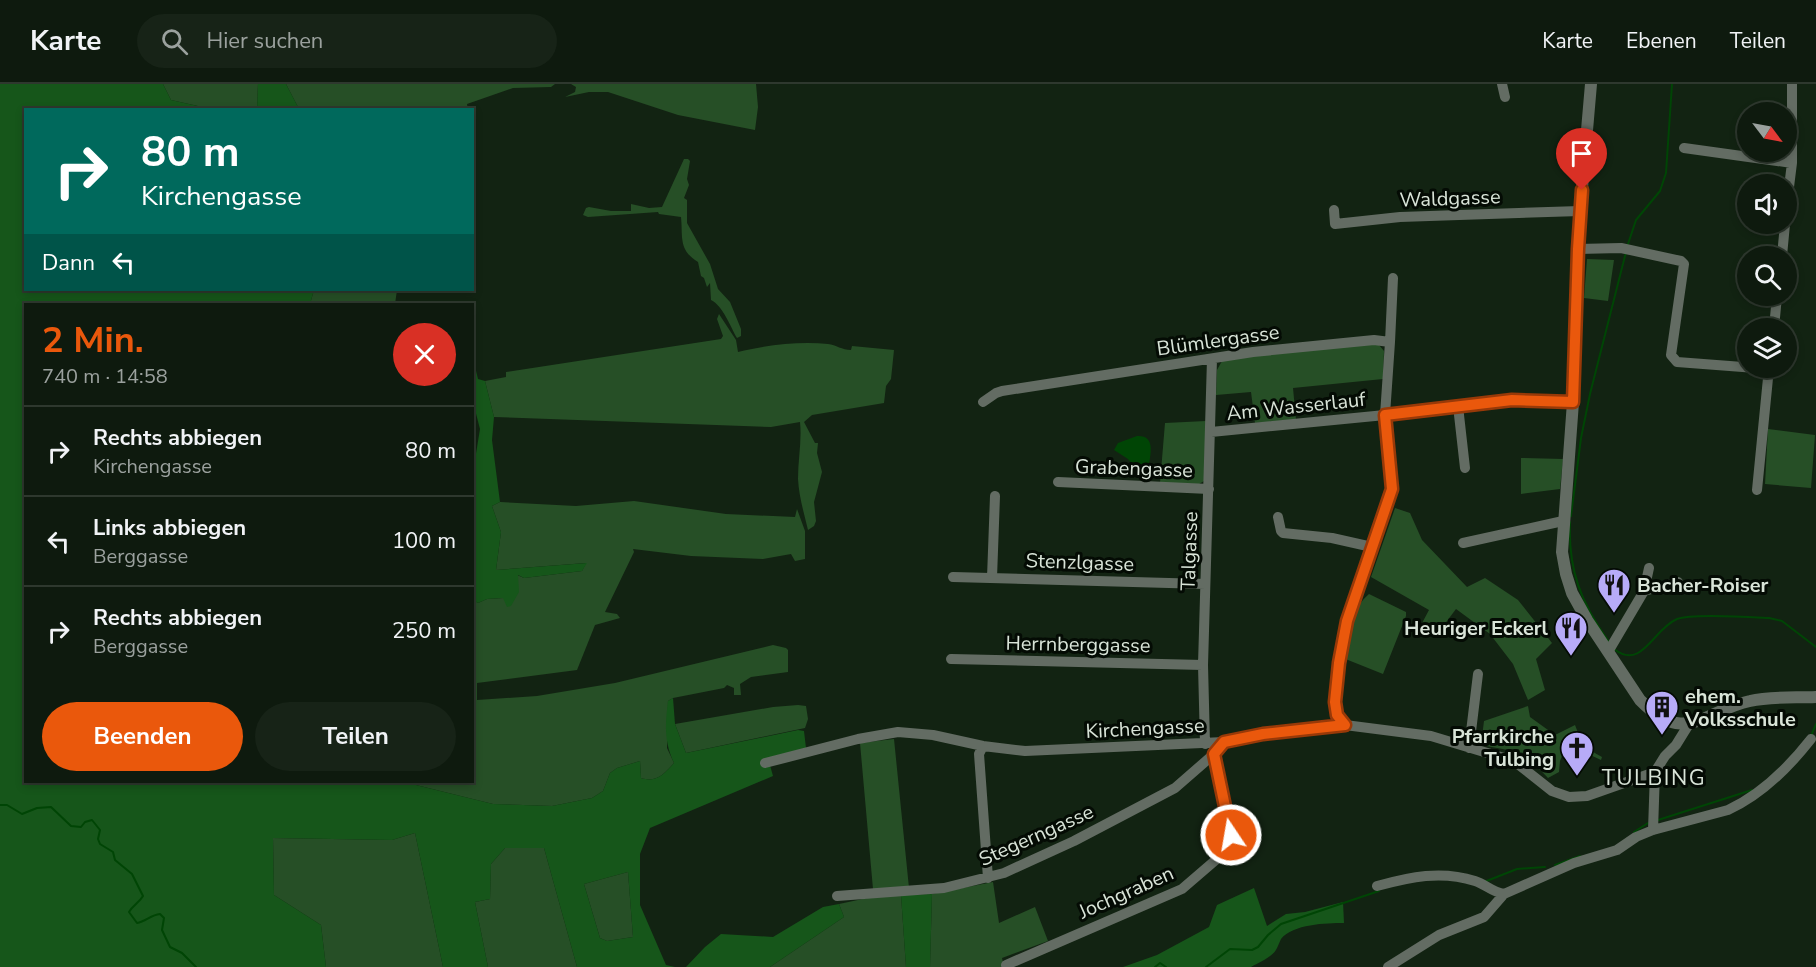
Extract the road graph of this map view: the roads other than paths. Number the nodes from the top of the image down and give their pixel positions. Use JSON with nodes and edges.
{"nodes":[{"id":1,"x":1502,"y":84,"type":"edge"},
{"id":2,"x":1591,"y":84,"type":"edge"},
{"id":3,"x":1792,"y":84,"type":"edge"},
{"id":4,"x":1506,"y":97,"type":"dead end"},
{"id":5,"x":1684,"y":148,"type":"dead end"},
{"id":6,"x":1792,"y":163,"type":"junction"},
{"id":7,"x":1791,"y":174,"type":"edge"},
{"id":8,"x":1334,"y":210,"type":"dead end"},
{"id":9,"x":1580,"y":212,"type":"junction"},
{"id":10,"x":1578,"y":249,"type":"junction"},
{"id":11,"x":1393,"y":278,"type":"dead end"},
{"id":12,"x":1390,"y":342,"type":"junction"},
{"id":13,"x":1212,"y":359,"type":"junction"},
{"id":14,"x":1737,"y":366,"type":"edge"},
{"id":15,"x":1768,"y":378,"type":"edge"},
{"id":16,"x":983,"y":402,"type":"dead end"},
{"id":17,"x":1573,"y":402,"type":"junction"},
{"id":18,"x":1458,"y":406,"type":"junction"},
{"id":19,"x":1385,"y":415,"type":"junction"},
{"id":20,"x":1211,"y":432,"type":"junction"},
{"id":21,"x":1465,"y":468,"type":"dead end"},
{"id":22,"x":1058,"y":483,"type":"dead end"},
{"id":23,"x":1209,"y":489,"type":"junction"},
{"id":24,"x":1757,"y":490,"type":"dead end"},
{"id":25,"x":994,"y":496,"type":"dead end"},
{"id":26,"x":1278,"y":517,"type":"dead end"},
{"id":27,"x":1563,"y":521,"type":"junction"},
{"id":28,"x":1463,"y":543,"type":"dead end"},
{"id":29,"x":1372,"y":547,"type":"junction"},
{"id":30,"x":1648,"y":568,"type":"dead end"},
{"id":31,"x":953,"y":577,"type":"dead end"},
{"id":32,"x":992,"y":578,"type":"junction"},
{"id":33,"x":1678,"y":582,"type":"dead end"},
{"id":34,"x":1205,"y":584,"type":"junction"},
{"id":35,"x":1644,"y":591,"type":"junction"},
{"id":36,"x":1608,"y":652,"type":"junction"},
{"id":37,"x":951,"y":659,"type":"dead end"},
{"id":38,"x":1203,"y":665,"type":"junction"},
{"id":39,"x":1478,"y":674,"type":"dead end"},
{"id":40,"x":1816,"y":697,"type":"edge"},
{"id":41,"x":1689,"y":724,"type":"junction"},
{"id":42,"x":1345,"y":725,"type":"junction"},
{"id":43,"x":1811,"y":739,"type":"dead end"},
{"id":44,"x":1224,"y":742,"type":"junction"},
{"id":45,"x":1205,"y":744,"type":"junction"},
{"id":46,"x":983,"y":746,"type":"junction"},
{"id":47,"x":1469,"y":748,"type":"junction"},
{"id":48,"x":1214,"y":754,"type":"junction"},
{"id":49,"x":765,"y":763,"type":"dead end"},
{"id":50,"x":1655,"y":772,"type":"junction"},
{"id":51,"x":1653,"y":830,"type":"junction"},
{"id":52,"x":988,"y":878,"type":"junction"},
{"id":53,"x":1377,"y":886,"type":"dead end"},
{"id":54,"x":1504,"y":894,"type":"junction"},
{"id":55,"x":837,"y":896,"type":"dead end"},
{"id":56,"x":1006,"y":965,"type":"dead end"},
{"id":57,"x":1388,"y":967,"type":"edge"}],
"edges":[{"from":1,"to":4,"type":"street"},
{"from":2,"to":9,"type":"street"},
{"from":3,"to":6,"type":"street"},
{"from":5,"to":6,"type":"street"},
{"from":6,"to":7,"type":"street"},
{"from":8,"to":9,"type":"street","name":"Waldgasse"},
{"from":9,"to":10,"type":"street"},
{"from":10,"to":14,"type":"street"},
{"from":10,"to":17,"type":"street"},
{"from":11,"to":12,"type":"street"},
{"from":12,"to":13,"type":"street","name":"Blümlergasse"},
{"from":12,"to":19,"type":"street"},
{"from":13,"to":16,"type":"street","name":"Blümlergasse"},
{"from":13,"to":20,"type":"street","name":"Talgasse"},
{"from":15,"to":24,"type":"street"},
{"from":17,"to":18,"type":"street","name":"Am Wasserlauf"},
{"from":17,"to":27,"type":"street"},
{"from":18,"to":19,"type":"street","name":"Am Wasserlauf"},
{"from":18,"to":21,"type":"street"},
{"from":19,"to":20,"type":"street","name":"Am Wasserlauf"},
{"from":19,"to":29,"type":"street"},
{"from":20,"to":23,"type":"street","name":"Talgasse"},
{"from":22,"to":23,"type":"street","name":"Grabengasse"},
{"from":23,"to":34,"type":"street","name":"Talgasse"},
{"from":25,"to":32,"type":"street"},
{"from":26,"to":29,"type":"street"},
{"from":27,"to":28,"type":"street"},
{"from":27,"to":36,"type":"street"},
{"from":29,"to":42,"type":"street"},
{"from":30,"to":35,"type":"street"},
{"from":31,"to":32,"type":"street","name":"Stenzlgasse"},
{"from":32,"to":34,"type":"street","name":"Stenzlgasse"},
{"from":33,"to":35,"type":"street"},
{"from":34,"to":38,"type":"street","name":"Talgasse"},
{"from":35,"to":36,"type":"street"},
{"from":36,"to":41,"type":"street"},
{"from":37,"to":38,"type":"street","name":"Herrnberggasse"},
{"from":38,"to":45,"type":"street","name":"Talgasse"},
{"from":39,"to":47,"type":"street"},
{"from":40,"to":41,"type":"street"},
{"from":41,"to":50,"type":"street"},
{"from":42,"to":44,"type":"street","name":"Kirchengasse"},
{"from":42,"to":47,"type":"street","name":"Kirchengasse"},
{"from":43,"to":51,"type":"street"},
{"from":44,"to":45,"type":"street","name":"Kirchengasse"},
{"from":44,"to":48,"type":"street","name":"Stegerngasse"},
{"from":45,"to":46,"type":"street","name":"Kirchengasse"},
{"from":46,"to":49,"type":"street","name":"Kirchengasse"},
{"from":46,"to":52,"type":"street"},
{"from":47,"to":50,"type":"street","name":"Kirchengasse"},
{"from":48,"to":52,"type":"street","name":"Stegerngasse"},
{"from":48,"to":56,"type":"street","name":"Jochgraben"},
{"from":50,"to":51,"type":"street"},
{"from":51,"to":54,"type":"street"},
{"from":52,"to":55,"type":"street","name":"Stegerngasse"},
{"from":53,"to":54,"type":"street"},
{"from":54,"to":57,"type":"street"}]}
